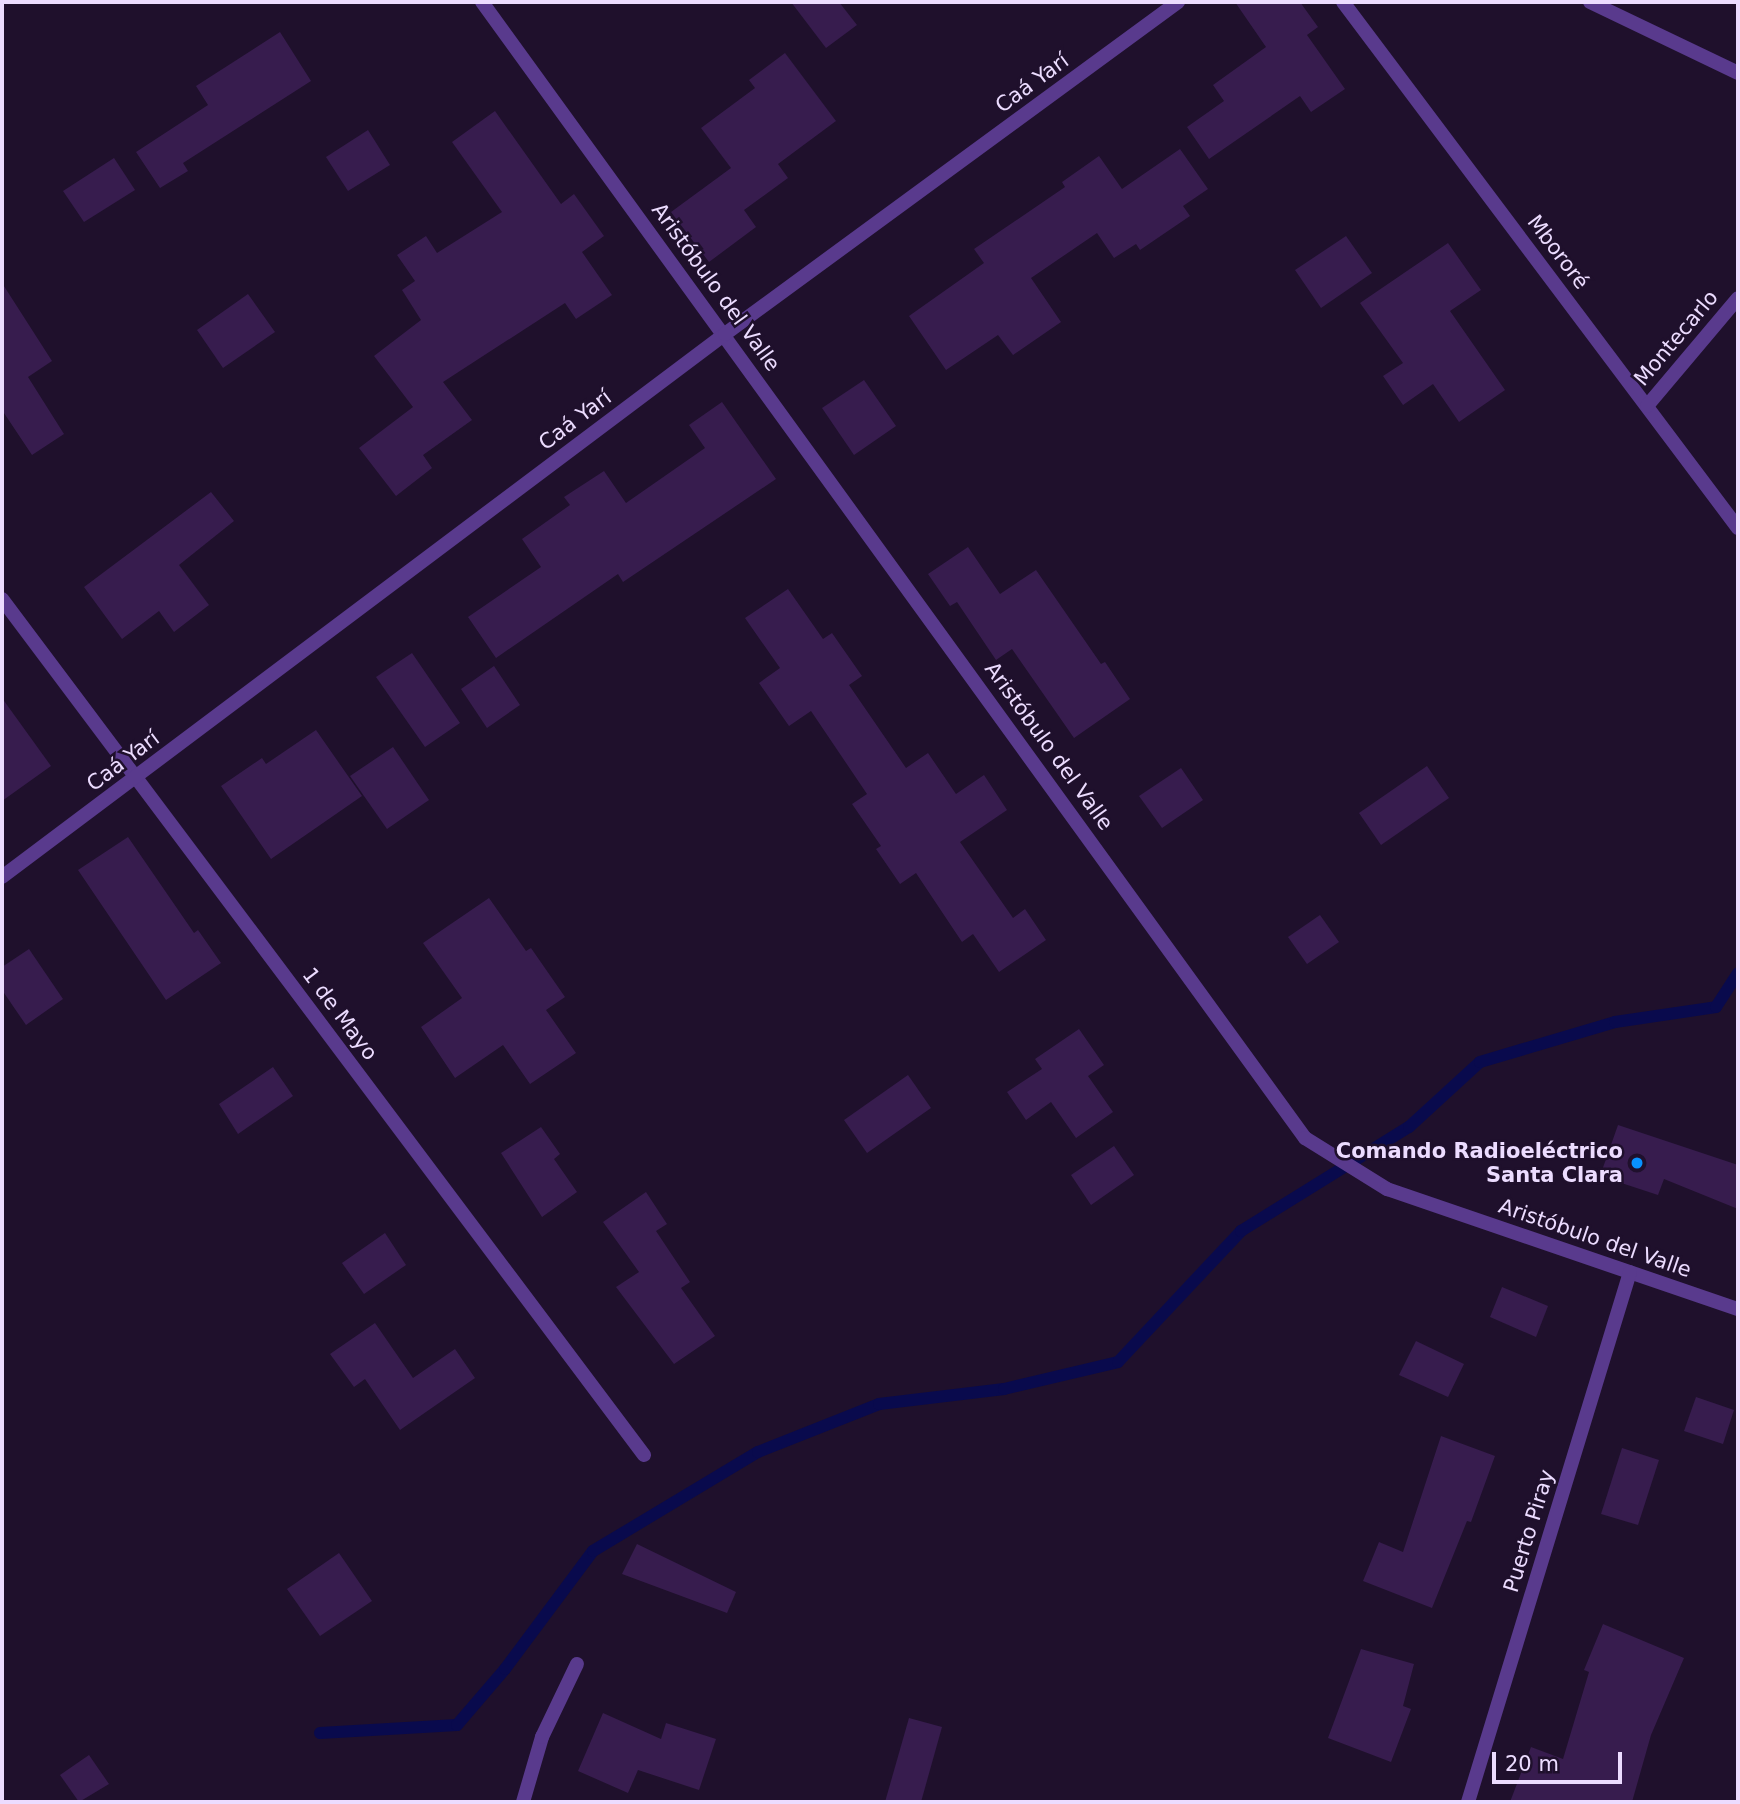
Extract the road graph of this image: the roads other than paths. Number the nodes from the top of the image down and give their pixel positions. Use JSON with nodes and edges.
{"nodes":[{"id":1,"x":482,"y":2,"type":"edge"},
{"id":2,"x":1178,"y":2,"type":"edge"},
{"id":3,"x":1343,"y":2,"type":"edge"},
{"id":4,"x":1590,"y":2,"type":"edge"},
{"id":5,"x":1738,"y":73,"type":"edge"},
{"id":6,"x":1738,"y":298,"type":"edge"},
{"id":7,"x":725,"y":334,"type":"junction"},
{"id":8,"x":1647,"y":406,"type":"junction"},
{"id":9,"x":1738,"y":528,"type":"edge"},
{"id":10,"x":2,"y":598,"type":"edge"},
{"id":11,"x":136,"y":778,"type":"junction"},
{"id":12,"x":2,"y":877,"type":"edge"},
{"id":13,"x":1630,"y":1272,"type":"junction"},
{"id":14,"x":1738,"y":1309,"type":"edge"},
{"id":15,"x":644,"y":1455,"type":"dead end"},
{"id":16,"x":577,"y":1664,"type":"dead end"},
{"id":17,"x":523,"y":1802,"type":"edge"},
{"id":18,"x":1468,"y":1802,"type":"edge"}],
"edges":[{"from":1,"to":7,"type":"street","name":"Aristóbulo del Valle"},
{"from":2,"to":7,"type":"street","name":"Caá Yarí"},
{"from":3,"to":8,"type":"street","name":"Mbororé"},
{"from":4,"to":5,"type":"street"},
{"from":6,"to":8,"type":"street","name":"Montecarlo"},
{"from":7,"to":11,"type":"street","name":"Caá Yarí"},
{"from":7,"to":13,"type":"street","name":"Aristóbulo del Valle"},
{"from":8,"to":9,"type":"street","name":"Mbororé"},
{"from":10,"to":11,"type":"street","name":"1 de Mayo"},
{"from":11,"to":12,"type":"street","name":"Caá Yarí"},
{"from":11,"to":15,"type":"street","name":"1 de Mayo"},
{"from":13,"to":14,"type":"street","name":"Aristóbulo del Valle"},
{"from":13,"to":18,"type":"street","name":"Puerto Piray"},
{"from":16,"to":17,"type":"street"}]}
